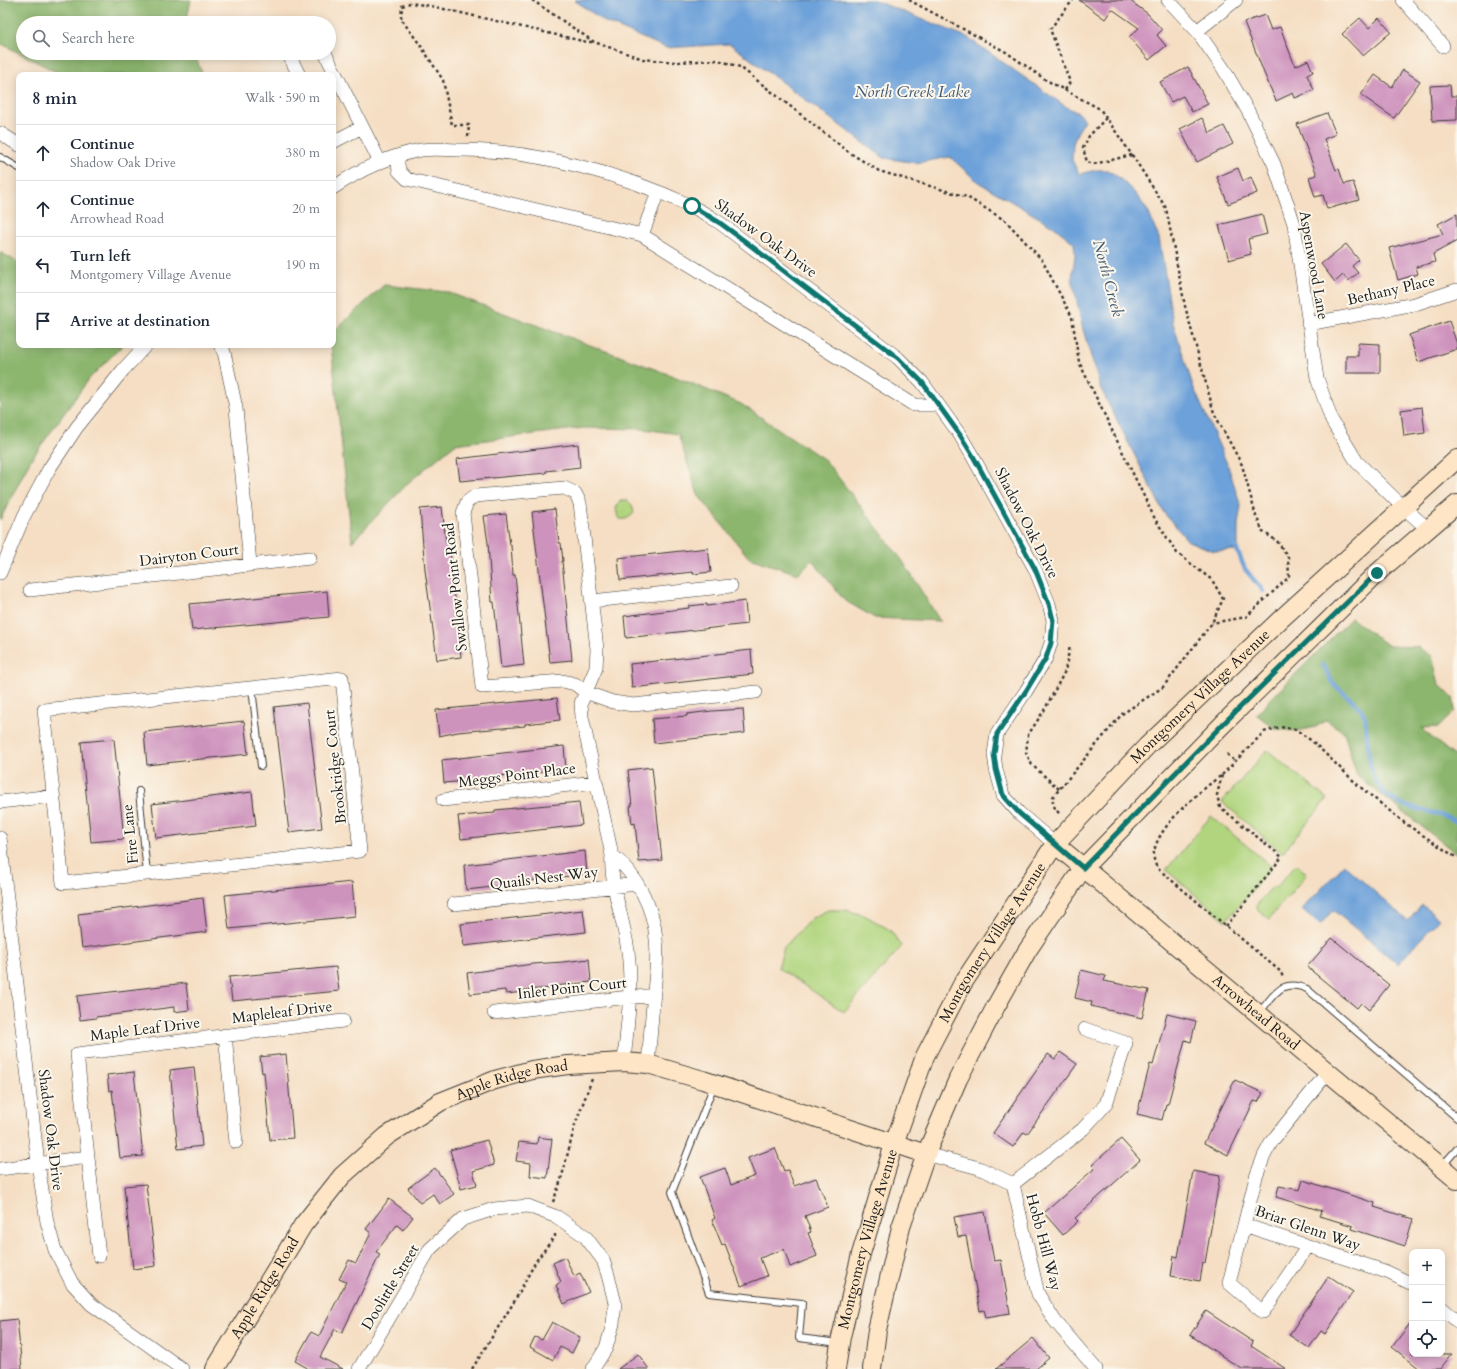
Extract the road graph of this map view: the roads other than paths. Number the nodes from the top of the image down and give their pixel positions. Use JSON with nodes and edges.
{"nodes":[{"id":1,"x":1168,"y":0,"type":"edge"},
{"id":2,"x":1236,"y":0,"type":"edge"},
{"id":3,"x":1404,"y":0,"type":"edge"},
{"id":4,"x":1197,"y":31,"type":"junction"},
{"id":5,"x":1443,"y":46,"type":"dead end"},
{"id":6,"x":292,"y":60,"type":"edge"},
{"id":7,"x":328,"y":60,"type":"edge"},
{"id":8,"x":298,"y":72,"type":"edge"},
{"id":9,"x":334,"y":72,"type":"edge"},
{"id":10,"x":336,"y":75,"type":"edge"},
{"id":11,"x":362,"y":127,"type":"junction"},
{"id":12,"x":0,"y":133,"type":"edge"},
{"id":13,"x":336,"y":140,"type":"edge"},
{"id":14,"x":16,"y":143,"type":"edge"},
{"id":15,"x":0,"y":156,"type":"edge"},
{"id":16,"x":397,"y":157,"type":"junction"},
{"id":17,"x":380,"y":162,"type":"junction"},
{"id":18,"x":16,"y":166,"type":"edge"},
{"id":19,"x":336,"y":186,"type":"edge"},
{"id":20,"x":658,"y":192,"type":"junction"},
{"id":21,"x":642,"y":235,"type":"junction"},
{"id":22,"x":1457,"y":290,"type":"edge"},
{"id":23,"x":1308,"y":324,"type":"junction"},
{"id":24,"x":143,"y":348,"type":"edge"},
{"id":25,"x":222,"y":348,"type":"edge"},
{"id":26,"x":938,"y":405,"type":"junction"},
{"id":27,"x":1457,"y":459,"type":"edge"},
{"id":28,"x":1457,"y":504,"type":"edge"},
{"id":29,"x":1403,"y":507,"type":"junction"},
{"id":30,"x":1428,"y":529,"type":"junction"},
{"id":31,"x":310,"y":558,"type":"dead end"},
{"id":32,"x":250,"y":564,"type":"junction"},
{"id":33,"x":0,"y":573,"type":"edge"},
{"id":34,"x":731,"y":586,"type":"dead end"},
{"id":35,"x":30,"y":590,"type":"dead end"},
{"id":36,"x":592,"y":601,"type":"junction"},
{"id":37,"x":252,"y":688,"type":"junction"},
{"id":38,"x":585,"y":692,"type":"junction"},
{"id":39,"x":756,"y":692,"type":"dead end"},
{"id":40,"x":260,"y":766,"type":"dead end"},
{"id":41,"x":595,"y":782,"type":"junction"},
{"id":42,"x":139,"y":791,"type":"dead end"},
{"id":43,"x":52,"y":796,"type":"junction"},
{"id":44,"x":443,"y":800,"type":"dead end"},
{"id":45,"x":0,"y":802,"type":"edge"},
{"id":46,"x":0,"y":838,"type":"edge"},
{"id":47,"x":1055,"y":844,"type":"junction"},
{"id":48,"x":612,"y":855,"type":"junction"},
{"id":49,"x":1083,"y":868,"type":"junction"},
{"id":50,"x":147,"y":874,"type":"junction"},
{"id":51,"x":637,"y":884,"type":"junction"},
{"id":52,"x":614,"y":885,"type":"junction"},
{"id":53,"x":454,"y":904,"type":"dead end"},
{"id":54,"x":654,"y":996,"type":"junction"},
{"id":55,"x":629,"y":997,"type":"junction"},
{"id":56,"x":494,"y":1012,"type":"dead end"},
{"id":57,"x":1258,"y":1014,"type":"junction"},
{"id":58,"x":343,"y":1021,"type":"dead end"},
{"id":59,"x":1085,"y":1029,"type":"dead end"},
{"id":60,"x":225,"y":1035,"type":"junction"},
{"id":61,"x":624,"y":1062,"type":"junction"},
{"id":62,"x":648,"y":1064,"type":"junction"},
{"id":63,"x":1328,"y":1072,"type":"junction"},
{"id":64,"x":714,"y":1084,"type":"junction"},
{"id":65,"x":1457,"y":1118,"type":"edge"},
{"id":66,"x":236,"y":1142,"type":"dead end"},
{"id":67,"x":894,"y":1144,"type":"junction"},
{"id":68,"x":1457,"y":1149,"type":"edge"},
{"id":69,"x":926,"y":1154,"type":"junction"},
{"id":70,"x":88,"y":1158,"type":"junction"},
{"id":71,"x":38,"y":1164,"type":"junction"},
{"id":72,"x":1441,"y":1167,"type":"junction"},
{"id":73,"x":0,"y":1169,"type":"edge"},
{"id":74,"x":1457,"y":1180,"type":"edge"},
{"id":75,"x":1013,"y":1184,"type":"junction"},
{"id":76,"x":1244,"y":1225,"type":"junction"},
{"id":77,"x":1308,"y":1246,"type":"junction"},
{"id":78,"x":98,"y":1256,"type":"dead end"},
{"id":79,"x":1409,"y":1283,"type":"edge"},
{"id":80,"x":1445,"y":1311,"type":"edge"},
{"id":81,"x":1457,"y":1321,"type":"edge"},
{"id":82,"x":840,"y":1343,"type":"junction"},
{"id":83,"x":1090,"y":1367,"type":"edge"},
{"id":84,"x":182,"y":1369,"type":"edge"},
{"id":85,"x":215,"y":1369,"type":"edge"},
{"id":86,"x":359,"y":1369,"type":"edge"},
{"id":87,"x":593,"y":1369,"type":"edge"},
{"id":88,"x":836,"y":1369,"type":"edge"},
{"id":89,"x":872,"y":1369,"type":"edge"}],
"edges":[{"from":1,"to":4,"type":"street","name":"Aspenwood Lane"},
{"from":2,"to":4,"type":"street"},
{"from":3,"to":5,"type":"street"},
{"from":4,"to":23,"type":"street","name":"Aspenwood Lane"},
{"from":6,"to":8,"type":"street"},
{"from":7,"to":9,"type":"street"},
{"from":10,"to":11,"type":"street"},
{"from":11,"to":13,"type":"street"},
{"from":11,"to":17,"type":"street"},
{"from":12,"to":14,"type":"street"},
{"from":15,"to":18,"type":"lane"},
{"from":16,"to":17,"type":"street","name":"Shadow Oak Drive"},
{"from":16,"to":20,"type":"street","name":"Shadow Oak Drive"},
{"from":16,"to":21,"type":"street"},
{"from":17,"to":19,"type":"street","name":"Shadow Oak Drive"},
{"from":20,"to":21,"type":"street"},
{"from":20,"to":26,"type":"street","name":"Shadow Oak Drive"},
{"from":21,"to":26,"type":"street"},
{"from":22,"to":23,"type":"street","name":"Bethany Place"},
{"from":23,"to":29,"type":"street","name":"Aspenwood Lane"},
{"from":24,"to":33,"type":"street"},
{"from":25,"to":32,"type":"street","name":"Dairyton Court"},
{"from":26,"to":47,"type":"street","name":"Shadow Oak Drive"},
{"from":27,"to":29,"type":"main road","name":"Montgomery Village Avenue"},
{"from":28,"to":30,"type":"main road","name":"Montgomery Village Avenue"},
{"from":29,"to":30,"type":"street","name":"Aspenwood Lane"},
{"from":29,"to":47,"type":"main road","name":"Montgomery Village Avenue"},
{"from":30,"to":49,"type":"main road","name":"Montgomery Village Avenue"},
{"from":31,"to":32,"type":"street"},
{"from":32,"to":35,"type":"street","name":"Dairyton Court"},
{"from":34,"to":36,"type":"street"},
{"from":36,"to":38,"type":"street","name":"Swallow Point Road"},
{"from":36,"to":38,"type":"street","name":"Swallow Point Road"},
{"from":37,"to":40,"type":"lane"},
{"from":37,"to":43,"type":"street","name":"Brookridge Court"},
{"from":37,"to":50,"type":"street","name":"Brookridge Court"},
{"from":38,"to":39,"type":"street"},
{"from":38,"to":41,"type":"street","name":"Swallow Point Road"},
{"from":41,"to":44,"type":"street","name":"Meggs Point Place"},
{"from":41,"to":48,"type":"street","name":"Swallow Point Road"},
{"from":42,"to":50,"type":"lane","name":"Fire Lane"},
{"from":43,"to":45,"type":"street"},
{"from":43,"to":50,"type":"street","name":"Brookridge Court"},
{"from":46,"to":71,"type":"street","name":"Shadow Oak Drive"},
{"from":47,"to":49,"type":"main road","name":"Arrowhead Road"},
{"from":47,"to":67,"type":"main road","name":"Montgomery Village Avenue"},
{"from":48,"to":51,"type":"street"},
{"from":48,"to":52,"type":"street","name":"Swallow Point Road"},
{"from":49,"to":57,"type":"main road","name":"Arrowhead Road"},
{"from":49,"to":69,"type":"main road","name":"Montgomery Village Avenue"},
{"from":51,"to":52,"type":"street","name":"Quails Nest Way"},
{"from":51,"to":54,"type":"street"},
{"from":52,"to":53,"type":"street","name":"Quails Nest Way"},
{"from":52,"to":55,"type":"street","name":"Swallow Point Road"},
{"from":54,"to":55,"type":"street","name":"Inlet Point Court"},
{"from":54,"to":62,"type":"street"},
{"from":55,"to":56,"type":"street","name":"Inlet Point Court"},
{"from":55,"to":61,"type":"street","name":"Swallow Point Road"},
{"from":57,"to":63,"type":"main road","name":"Arrowhead Road"},
{"from":57,"to":65,"type":"lane"},
{"from":58,"to":60,"type":"street","name":"Mapleleaf Drive"},
{"from":59,"to":75,"type":"street","name":"Hobb Hill Way"},
{"from":60,"to":66,"type":"street"},
{"from":60,"to":70,"type":"street","name":"Maple Leaf Drive"},
{"from":61,"to":62,"type":"main road","name":"Apple Ridge Road"},
{"from":61,"to":85,"type":"main road","name":"Apple Ridge Road"},
{"from":62,"to":64,"type":"main road","name":"Apple Ridge Road"},
{"from":63,"to":72,"type":"main road","name":"Arrowhead Road"},
{"from":63,"to":76,"type":"street","name":"Briar Glenn Way"},
{"from":64,"to":67,"type":"main road","name":"Apple Ridge Road"},
{"from":64,"to":82,"type":"lane"},
{"from":67,"to":69,"type":"main road","name":"Apple Ridge Road"},
{"from":67,"to":82,"type":"main road","name":"Montgomery Village Avenue"},
{"from":68,"to":72,"type":"lane"},
{"from":69,"to":75,"type":"street","name":"Hobb Hill Way"},
{"from":69,"to":89,"type":"main road","name":"Montgomery Village Avenue"},
{"from":70,"to":71,"type":"street"},
{"from":70,"to":78,"type":"street","name":"Maple Leaf Drive"},
{"from":71,"to":73,"type":"street"},
{"from":71,"to":84,"type":"street","name":"Shadow Oak Drive"},
{"from":72,"to":74,"type":"main road","name":"Arrowhead Road"},
{"from":75,"to":83,"type":"street","name":"Hobb Hill Way"},
{"from":76,"to":77,"type":"street","name":"Briar Glenn Way"},
{"from":76,"to":77,"type":"street"},
{"from":77,"to":79,"type":"street","name":"Briar Glenn Way"},
{"from":80,"to":81,"type":"street"},
{"from":82,"to":88,"type":"main road","name":"Montgomery Village Avenue"},
{"from":86,"to":87,"type":"street","name":"Doolittle Street"}]}
